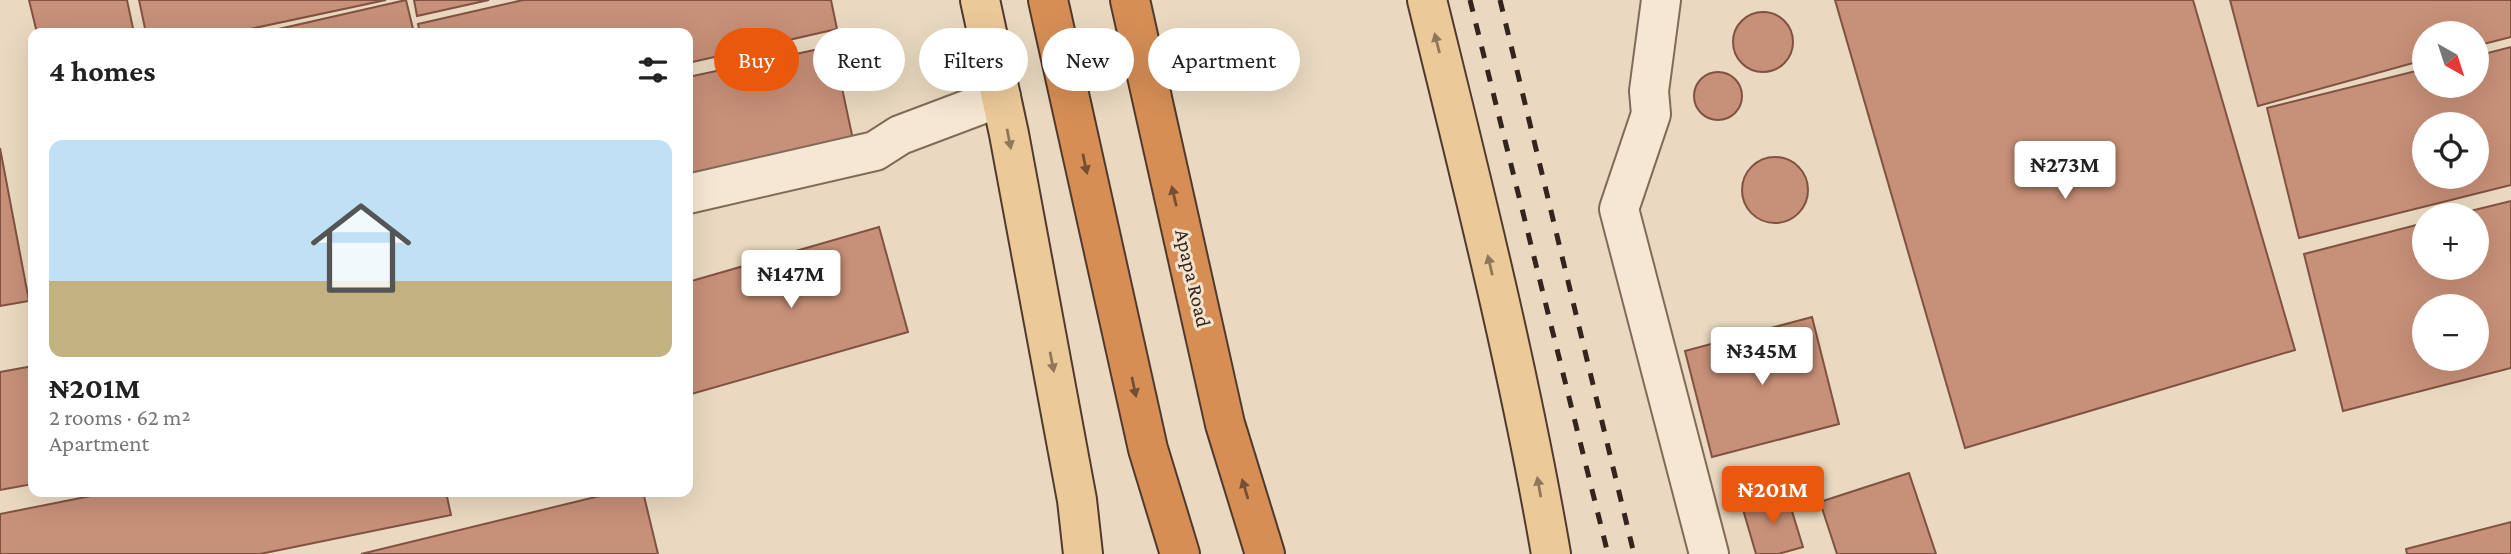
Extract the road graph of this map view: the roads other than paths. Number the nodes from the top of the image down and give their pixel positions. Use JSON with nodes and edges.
{"nodes":[{"id":1,"x":980,"y":0,"type":"edge"},
{"id":2,"x":1048,"y":0,"type":"edge"},
{"id":3,"x":1130,"y":0,"type":"edge"},
{"id":4,"x":1427,"y":0,"type":"edge"},
{"id":5,"x":1661,"y":0,"type":"edge"},
{"id":6,"x":1001,"y":97,"type":"junction"},
{"id":7,"x":693,"y":193,"type":"edge"},
{"id":8,"x":1083,"y":554,"type":"edge"},
{"id":9,"x":1180,"y":554,"type":"edge"},
{"id":10,"x":1265,"y":554,"type":"edge"},
{"id":11,"x":1551,"y":554,"type":"edge"},
{"id":12,"x":1709,"y":554,"type":"edge"}],
"edges":[{"from":1,"to":6,"type":"main road"},
{"from":2,"to":9,"type":"highway","one_way":true},
{"from":10,"to":3,"type":"highway","name":"Apapa Road","one_way":true},
{"from":11,"to":4,"type":"main road","one_way":true},
{"from":5,"to":12,"type":"lane"},
{"from":6,"to":7,"type":"lane"},
{"from":6,"to":8,"type":"main road","one_way":true}]}
